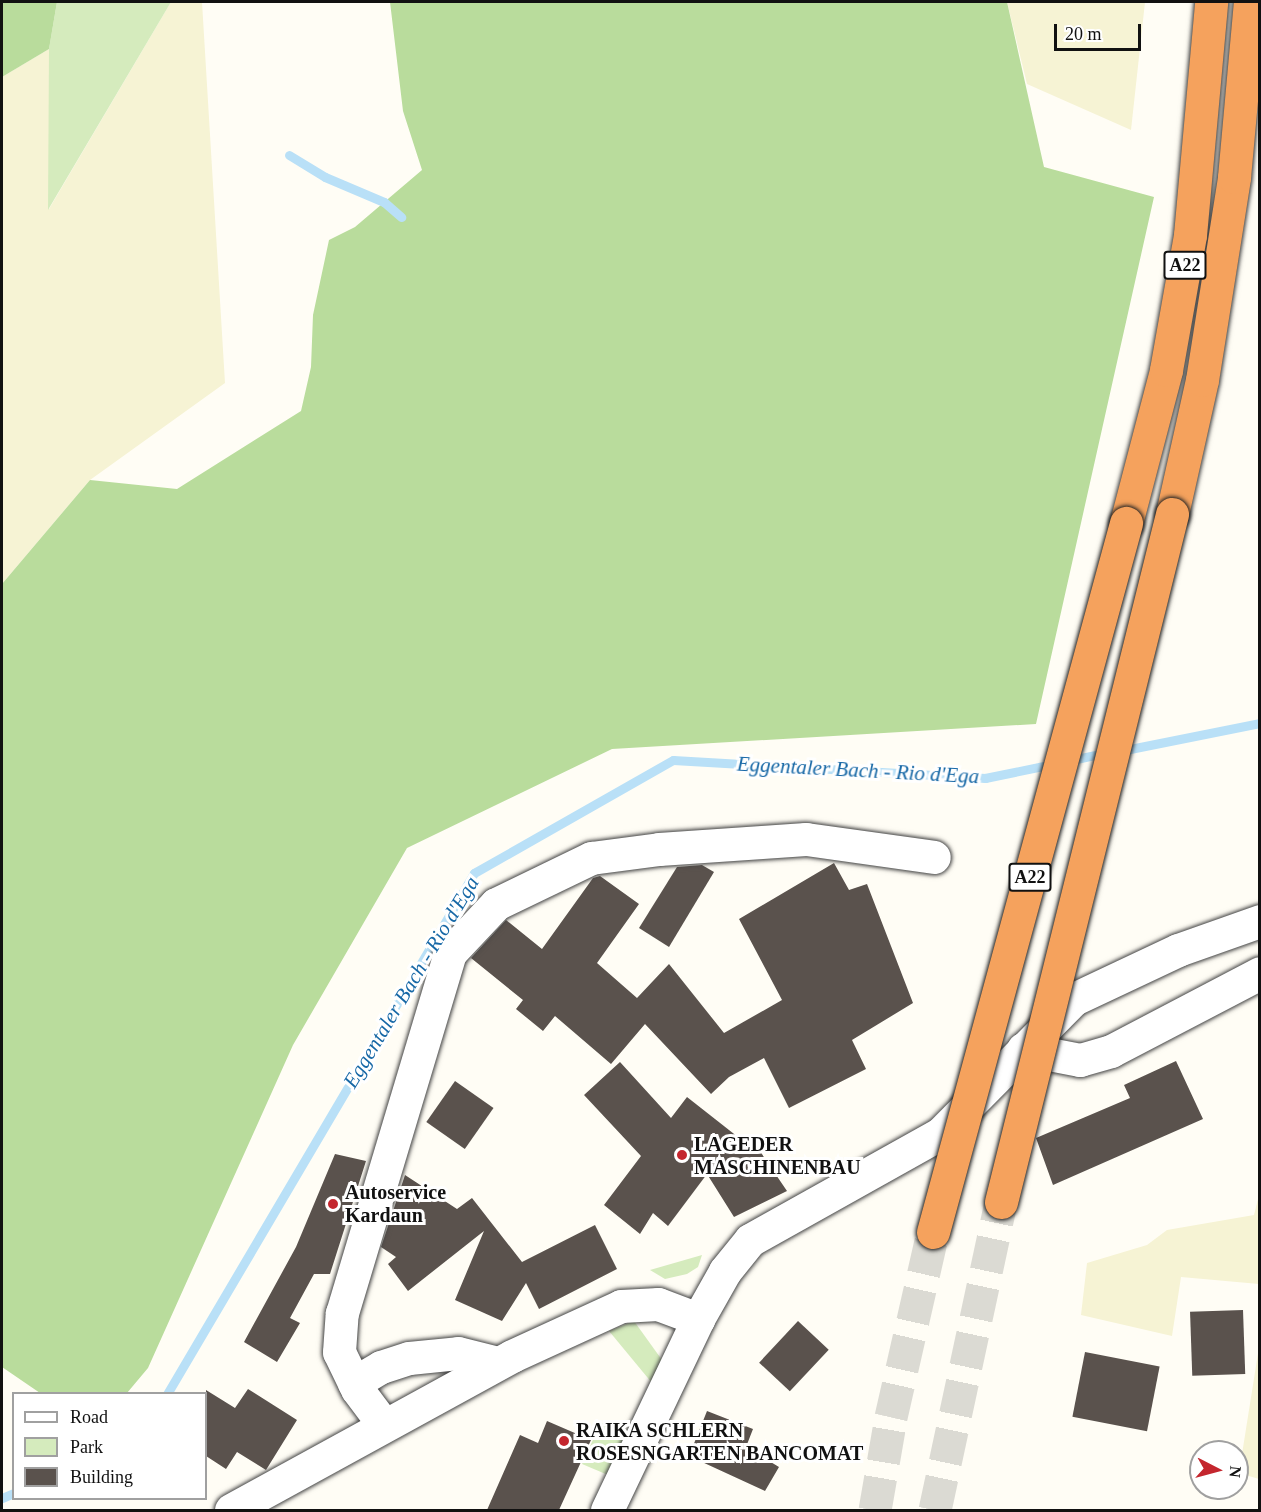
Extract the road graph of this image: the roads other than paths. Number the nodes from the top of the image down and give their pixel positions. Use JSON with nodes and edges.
{"nodes":[{"id":1,"x":1210,"y":2,"type":"edge"},
{"id":2,"x":1250,"y":2,"type":"edge"},
{"id":3,"x":934,"y":857,"type":"dead end"},
{"id":4,"x":1260,"y":921,"type":"edge"},
{"id":5,"x":1260,"y":974,"type":"edge"},
{"id":6,"x":1023,"y":1049,"type":"junction"},
{"id":7,"x":1001,"y":1202,"type":"tunnel mouth"},
{"id":8,"x":933,"y":1232,"type":"tunnel mouth"},
{"id":9,"x":698,"y":1319,"type":"junction"},
{"id":10,"x":498,"y":1363,"type":"junction"},
{"id":11,"x":354,"y":1383,"type":"junction"},
{"id":12,"x":384,"y":1425,"type":"junction"},
{"id":13,"x":231,"y":1510,"type":"edge"},
{"id":14,"x":607,"y":1510,"type":"edge"}],
"edges":[{"from":1,"to":8,"type":"highway","number":"A22","bridge":true},
{"from":2,"to":7,"type":"highway","number":"A22","bridge":true},
{"from":3,"to":11,"type":"street"},
{"from":4,"to":6,"type":"street"},
{"from":5,"to":6,"type":"street"},
{"from":6,"to":9,"type":"street"},
{"from":9,"to":10,"type":"street"},
{"from":9,"to":14,"type":"street"},
{"from":10,"to":11,"type":"street"},
{"from":10,"to":12,"type":"street"},
{"from":11,"to":12,"type":"street"},
{"from":12,"to":13,"type":"street"}]}
